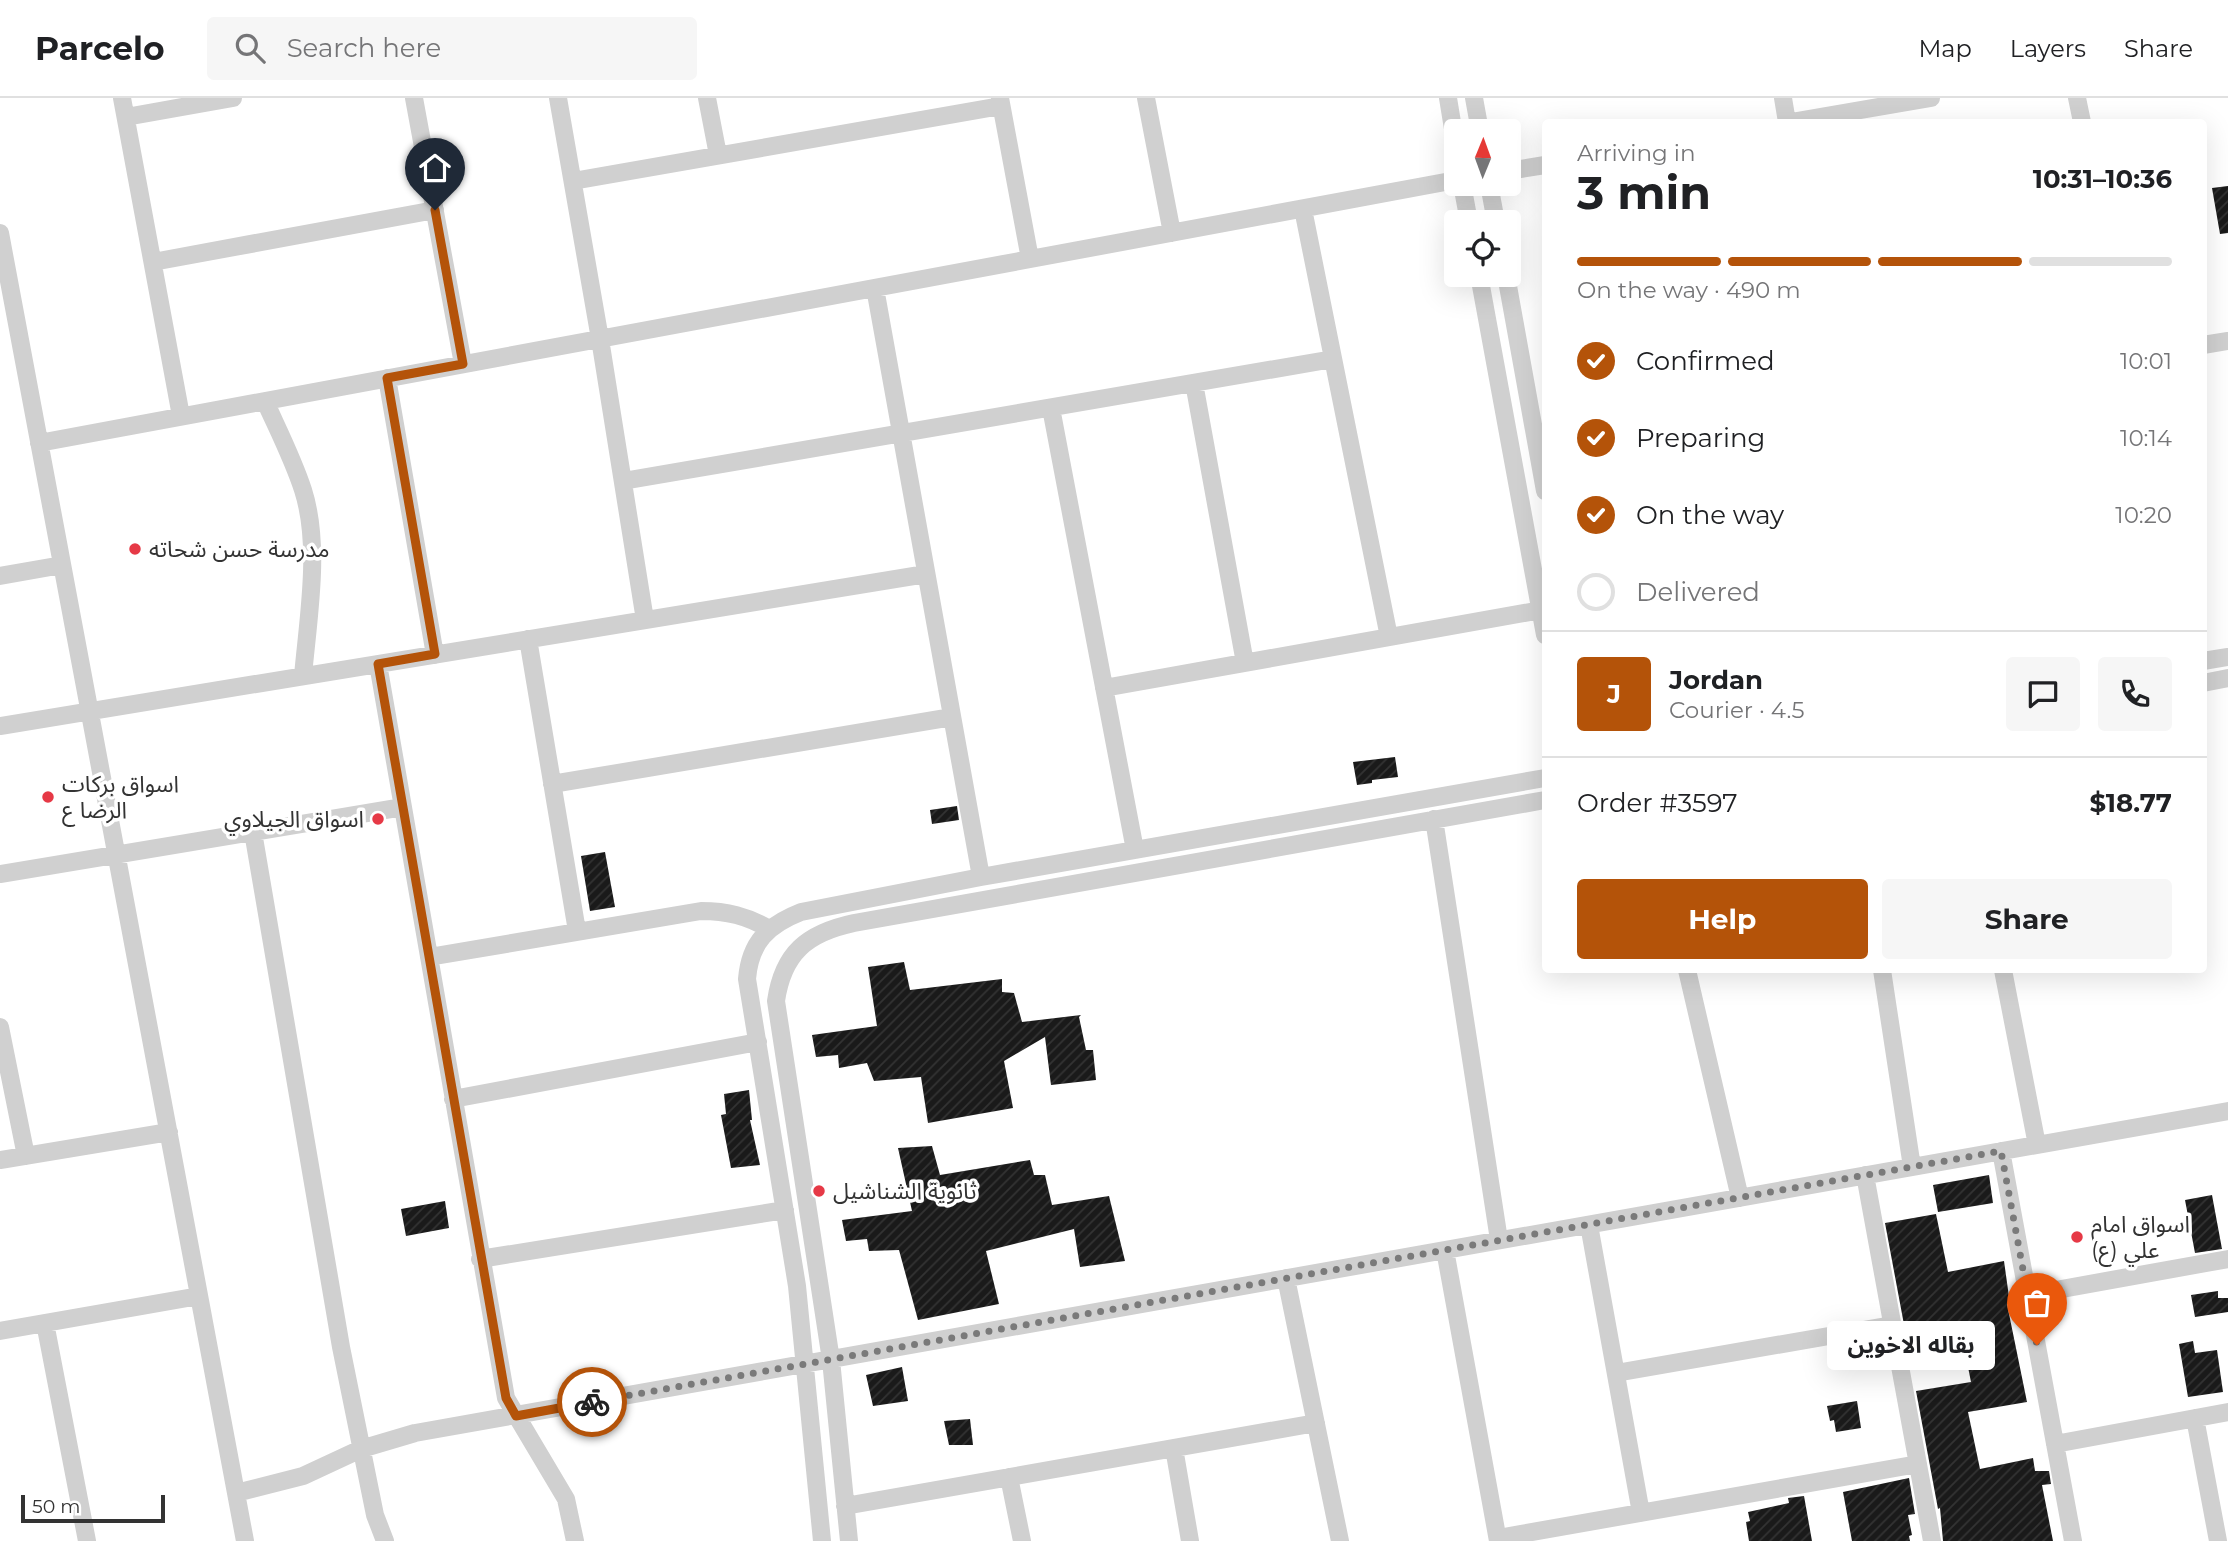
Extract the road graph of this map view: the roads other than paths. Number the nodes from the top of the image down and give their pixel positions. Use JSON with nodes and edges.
{"nodes":[{"id":1,"x":122,"y":98,"type":"edge"},
{"id":2,"x":233,"y":98,"type":"edge"},
{"id":3,"x":414,"y":98,"type":"edge"},
{"id":4,"x":558,"y":98,"type":"edge"},
{"id":5,"x":707,"y":98,"type":"edge"},
{"id":6,"x":1146,"y":98,"type":"edge"},
{"id":7,"x":1448,"y":98,"type":"edge"},
{"id":8,"x":1474,"y":98,"type":"edge"},
{"id":9,"x":1783,"y":98,"type":"edge"},
{"id":10,"x":1930,"y":98,"type":"edge"},
{"id":11,"x":2077,"y":98,"type":"edge"},
{"id":12,"x":1001,"y":102,"type":"edge"},
{"id":13,"x":126,"y":117,"type":"junction"},
{"id":14,"x":1451,"y":119,"type":"edge"},
{"id":15,"x":1478,"y":119,"type":"edge"},
{"id":16,"x":1788,"y":119,"type":"edge"},
{"id":17,"x":1807,"y":119,"type":"edge"},
{"id":18,"x":2081,"y":119,"type":"edge"},
{"id":19,"x":718,"y":155,"type":"junction"},
{"id":20,"x":1542,"y":165,"type":"edge"},
{"id":21,"x":1521,"y":169,"type":"edge"},
{"id":22,"x":573,"y":181,"type":"junction"},
{"id":23,"x":1444,"y":182,"type":"edge"},
{"id":24,"x":1303,"y":209,"type":"junction"},
{"id":25,"x":435,"y":210,"type":"junction"},
{"id":26,"x":0,"y":233,"type":"edge"},
{"id":27,"x":1172,"y":233,"type":"junction"},
{"id":28,"x":1030,"y":259,"type":"junction"},
{"id":29,"x":153,"y":262,"type":"junction"},
{"id":30,"x":5,"y":287,"type":"edge"},
{"id":31,"x":1481,"y":287,"type":"edge"},
{"id":32,"x":1508,"y":287,"type":"edge"},
{"id":33,"x":875,"y":288,"type":"junction"},
{"id":34,"x":600,"y":339,"type":"junction"},
{"id":35,"x":2228,"y":341,"type":"edge"},
{"id":36,"x":2207,"y":344,"type":"edge"},
{"id":37,"x":1333,"y":359,"type":"junction"},
{"id":38,"x":463,"y":364,"type":"junction"},
{"id":39,"x":387,"y":378,"type":"junction"},
{"id":40,"x":1194,"y":383,"type":"junction"},
{"id":41,"x":265,"y":401,"type":"junction"},
{"id":42,"x":1051,"y":408,"type":"junction"},
{"id":43,"x":181,"y":416,"type":"junction"},
{"id":44,"x":901,"y":434,"type":"junction"},
{"id":45,"x":39,"y":443,"type":"junction"},
{"id":46,"x":1542,"y":474,"type":"edge"},
{"id":47,"x":623,"y":481,"type":"junction"},
{"id":48,"x":62,"y":565,"type":"junction"},
{"id":49,"x":926,"y":574,"type":"junction"},
{"id":50,"x":0,"y":576,"type":"edge"},
{"id":51,"x":1541,"y":610,"type":"junction"},
{"id":52,"x":1542,"y":616,"type":"edge"},
{"id":53,"x":645,"y":620,"type":"junction"},
{"id":54,"x":1389,"y":637,"type":"junction"},
{"id":55,"x":528,"y":639,"type":"junction"},
{"id":56,"x":435,"y":654,"type":"junction"},
{"id":57,"x":2228,"y":657,"type":"edge"},
{"id":58,"x":2207,"y":660,"type":"edge"},
{"id":59,"x":1245,"y":663,"type":"junction"},
{"id":60,"x":378,"y":664,"type":"junction"},
{"id":61,"x":303,"y":676,"type":"junction"},
{"id":62,"x":2228,"y":678,"type":"edge"},
{"id":63,"x":2207,"y":681,"type":"edge"},
{"id":64,"x":1104,"y":688,"type":"junction"},
{"id":65,"x":90,"y":711,"type":"junction"},
{"id":66,"x":952,"y":717,"type":"junction"},
{"id":67,"x":0,"y":726,"type":"edge"},
{"id":68,"x":1542,"y":779,"type":"edge"},
{"id":69,"x":552,"y":784,"type":"junction"},
{"id":70,"x":1542,"y":801,"type":"edge"},
{"id":71,"x":403,"y":807,"type":"junction"},
{"id":72,"x":1434,"y":819,"type":"junction"},
{"id":73,"x":253,"y":832,"type":"junction"},
{"id":74,"x":1135,"y":850,"type":"junction"},
{"id":75,"x":117,"y":854,"type":"junction"},
{"id":76,"x":0,"y":874,"type":"edge"},
{"id":77,"x":981,"y":877,"type":"junction"},
{"id":78,"x":769,"y":929,"type":"junction"},
{"id":79,"x":577,"y":932,"type":"junction"},
{"id":80,"x":429,"y":957,"type":"junction"},
{"id":81,"x":1688,"y":973,"type":"edge"},
{"id":82,"x":1882,"y":973,"type":"edge"},
{"id":83,"x":2004,"y":973,"type":"edge"},
{"id":84,"x":0,"y":1027,"type":"edge"},
{"id":85,"x":758,"y":1042,"type":"junction"},
{"id":86,"x":453,"y":1099,"type":"junction"},
{"id":87,"x":2228,"y":1111,"type":"edge"},
{"id":88,"x":169,"y":1132,"type":"junction"},
{"id":89,"x":2037,"y":1145,"type":"junction"},
{"id":90,"x":2001,"y":1151,"type":"junction"},
{"id":91,"x":26,"y":1156,"type":"junction"},
{"id":92,"x":0,"y":1160,"type":"edge"},
{"id":93,"x":1912,"y":1167,"type":"junction"},
{"id":94,"x":1865,"y":1175,"type":"junction"},
{"id":95,"x":1740,"y":1198,"type":"junction"},
{"id":96,"x":785,"y":1210,"type":"junction"},
{"id":97,"x":1589,"y":1224,"type":"junction"},
{"id":98,"x":1499,"y":1240,"type":"junction"},
{"id":99,"x":1445,"y":1250,"type":"junction"},
{"id":100,"x":481,"y":1259,"type":"junction"},
{"id":101,"x":2228,"y":1259,"type":"edge"},
{"id":102,"x":1286,"y":1278,"type":"junction"},
{"id":103,"x":2028,"y":1295,"type":"junction"},
{"id":104,"x":200,"y":1296,"type":"junction"},
{"id":105,"x":45,"y":1323,"type":"junction"},
{"id":106,"x":1892,"y":1325,"type":"junction"},
{"id":107,"x":0,"y":1331,"type":"edge"},
{"id":108,"x":831,"y":1360,"type":"junction"},
{"id":109,"x":806,"y":1364,"type":"junction"},
{"id":110,"x":1616,"y":1373,"type":"junction"},
{"id":111,"x":2228,"y":1412,"type":"edge"},
{"id":112,"x":516,"y":1416,"type":"junction"},
{"id":113,"x":2195,"y":1419,"type":"junction"},
{"id":114,"x":1316,"y":1423,"type":"junction"},
{"id":115,"x":2055,"y":1444,"type":"junction"},
{"id":116,"x":1174,"y":1448,"type":"junction"},
{"id":117,"x":361,"y":1449,"type":"junction"},
{"id":118,"x":1918,"y":1464,"type":"junction"},
{"id":119,"x":1009,"y":1477,"type":"junction"},
{"id":120,"x":236,"y":1493,"type":"junction"},
{"id":121,"x":845,"y":1506,"type":"junction"},
{"id":122,"x":1641,"y":1513,"type":"junction"},
{"id":123,"x":1498,"y":1540,"type":"edge"},
{"id":124,"x":87,"y":1541,"type":"edge"},
{"id":125,"x":245,"y":1541,"type":"edge"},
{"id":126,"x":385,"y":1541,"type":"edge"},
{"id":127,"x":575,"y":1541,"type":"edge"},
{"id":128,"x":822,"y":1541,"type":"edge"},
{"id":129,"x":849,"y":1541,"type":"edge"},
{"id":130,"x":1022,"y":1541,"type":"edge"},
{"id":131,"x":1190,"y":1541,"type":"edge"},
{"id":132,"x":1340,"y":1541,"type":"edge"},
{"id":133,"x":1932,"y":1541,"type":"edge"},
{"id":134,"x":2073,"y":1541,"type":"edge"},
{"id":135,"x":2218,"y":1541,"type":"edge"}],
"edges":[{"from":1,"to":13,"type":"street"},
{"from":2,"to":13,"type":"street"},
{"from":3,"to":25,"type":"street"},
{"from":4,"to":22,"type":"street"},
{"from":5,"to":19,"type":"street"},
{"from":6,"to":27,"type":"street"},
{"from":7,"to":14,"type":"street"},
{"from":8,"to":15,"type":"street"},
{"from":9,"to":16,"type":"street"},
{"from":10,"to":17,"type":"street"},
{"from":11,"to":18,"type":"street"},
{"from":12,"to":19,"type":"street"},
{"from":12,"to":28,"type":"street"},
{"from":13,"to":29,"type":"street"},
{"from":19,"to":22,"type":"street"},
{"from":20,"to":21,"type":"street"},
{"from":22,"to":34,"type":"street"},
{"from":23,"to":24,"type":"street"},
{"from":24,"to":27,"type":"street"},
{"from":24,"to":37,"type":"street"},
{"from":25,"to":29,"type":"street"},
{"from":25,"to":38,"type":"street"},
{"from":26,"to":30,"type":"street"},
{"from":27,"to":28,"type":"street"},
{"from":28,"to":33,"type":"street"},
{"from":29,"to":43,"type":"street"},
{"from":30,"to":45,"type":"street"},
{"from":31,"to":51,"type":"street"},
{"from":32,"to":46,"type":"street"},
{"from":33,"to":34,"type":"street"},
{"from":33,"to":44,"type":"street"},
{"from":34,"to":38,"type":"street"},
{"from":34,"to":47,"type":"street"},
{"from":35,"to":36,"type":"street"},
{"from":37,"to":40,"type":"street"},
{"from":37,"to":54,"type":"street"},
{"from":38,"to":39,"type":"street"},
{"from":39,"to":41,"type":"street"},
{"from":39,"to":56,"type":"street"},
{"from":40,"to":42,"type":"street"},
{"from":40,"to":59,"type":"street"},
{"from":41,"to":43,"type":"street"},
{"from":41,"to":61,"type":"street"},
{"from":42,"to":44,"type":"street"},
{"from":42,"to":64,"type":"street"},
{"from":43,"to":45,"type":"street"},
{"from":44,"to":47,"type":"street"},
{"from":44,"to":49,"type":"street"},
{"from":45,"to":48,"type":"street"},
{"from":47,"to":53,"type":"street"},
{"from":48,"to":50,"type":"street"},
{"from":48,"to":65,"type":"street"},
{"from":49,"to":53,"type":"street"},
{"from":49,"to":66,"type":"street"},
{"from":51,"to":52,"type":"street"},
{"from":51,"to":54,"type":"street"},
{"from":53,"to":55,"type":"street"},
{"from":54,"to":59,"type":"street"},
{"from":55,"to":56,"type":"street"},
{"from":55,"to":69,"type":"street"},
{"from":56,"to":60,"type":"street"},
{"from":57,"to":58,"type":"street"},
{"from":59,"to":64,"type":"street"},
{"from":60,"to":61,"type":"street"},
{"from":60,"to":71,"type":"street"},
{"from":61,"to":65,"type":"street"},
{"from":62,"to":63,"type":"street"},
{"from":64,"to":74,"type":"street"},
{"from":65,"to":67,"type":"street"},
{"from":65,"to":75,"type":"street"},
{"from":66,"to":69,"type":"street"},
{"from":66,"to":77,"type":"street"},
{"from":68,"to":74,"type":"street"},
{"from":69,"to":79,"type":"street"},
{"from":70,"to":72,"type":"street"},
{"from":71,"to":73,"type":"street"},
{"from":71,"to":80,"type":"street"},
{"from":72,"to":98,"type":"street"},
{"from":72,"to":108,"type":"street"},
{"from":73,"to":75,"type":"street"},
{"from":73,"to":117,"type":"street"},
{"from":74,"to":77,"type":"street"},
{"from":75,"to":76,"type":"street"},
{"from":75,"to":88,"type":"street"},
{"from":77,"to":78,"type":"street"},
{"from":78,"to":79,"type":"street"},
{"from":78,"to":85,"type":"street"},
{"from":79,"to":80,"type":"street"},
{"from":80,"to":86,"type":"street"},
{"from":81,"to":95,"type":"street"},
{"from":82,"to":93,"type":"street"},
{"from":83,"to":89,"type":"street"},
{"from":84,"to":91,"type":"street"},
{"from":85,"to":86,"type":"street"},
{"from":85,"to":96,"type":"street"},
{"from":86,"to":100,"type":"street"},
{"from":87,"to":89,"type":"street"},
{"from":88,"to":91,"type":"street"},
{"from":88,"to":104,"type":"street"},
{"from":89,"to":90,"type":"street"},
{"from":90,"to":93,"type":"street"},
{"from":90,"to":103,"type":"street"},
{"from":91,"to":92,"type":"street"},
{"from":93,"to":94,"type":"street"},
{"from":94,"to":95,"type":"street"},
{"from":94,"to":106,"type":"street"},
{"from":95,"to":97,"type":"street"},
{"from":96,"to":100,"type":"street"},
{"from":96,"to":109,"type":"street"},
{"from":97,"to":98,"type":"street"},
{"from":97,"to":110,"type":"street"},
{"from":98,"to":99,"type":"street"},
{"from":99,"to":102,"type":"street"},
{"from":99,"to":123,"type":"street"},
{"from":100,"to":112,"type":"street"},
{"from":101,"to":103,"type":"street"},
{"from":102,"to":108,"type":"street"},
{"from":102,"to":114,"type":"street"},
{"from":103,"to":115,"type":"street"},
{"from":104,"to":105,"type":"street"},
{"from":104,"to":120,"type":"street"},
{"from":105,"to":107,"type":"street"},
{"from":105,"to":124,"type":"street"},
{"from":106,"to":110,"type":"street"},
{"from":106,"to":118,"type":"street"},
{"from":108,"to":109,"type":"street"},
{"from":108,"to":121,"type":"street"},
{"from":109,"to":112,"type":"street"},
{"from":109,"to":128,"type":"street"},
{"from":110,"to":122,"type":"street"},
{"from":111,"to":113,"type":"street"},
{"from":112,"to":117,"type":"street"},
{"from":112,"to":127,"type":"street"},
{"from":113,"to":115,"type":"street"},
{"from":113,"to":135,"type":"street"},
{"from":114,"to":116,"type":"street"},
{"from":114,"to":132,"type":"street"},
{"from":115,"to":134,"type":"street"},
{"from":116,"to":119,"type":"street"},
{"from":116,"to":131,"type":"street"},
{"from":117,"to":120,"type":"street"},
{"from":117,"to":126,"type":"street"},
{"from":118,"to":122,"type":"street"},
{"from":118,"to":133,"type":"street"},
{"from":119,"to":121,"type":"street"},
{"from":119,"to":130,"type":"street"},
{"from":120,"to":125,"type":"street"},
{"from":121,"to":129,"type":"street"},
{"from":122,"to":123,"type":"street"}]}
